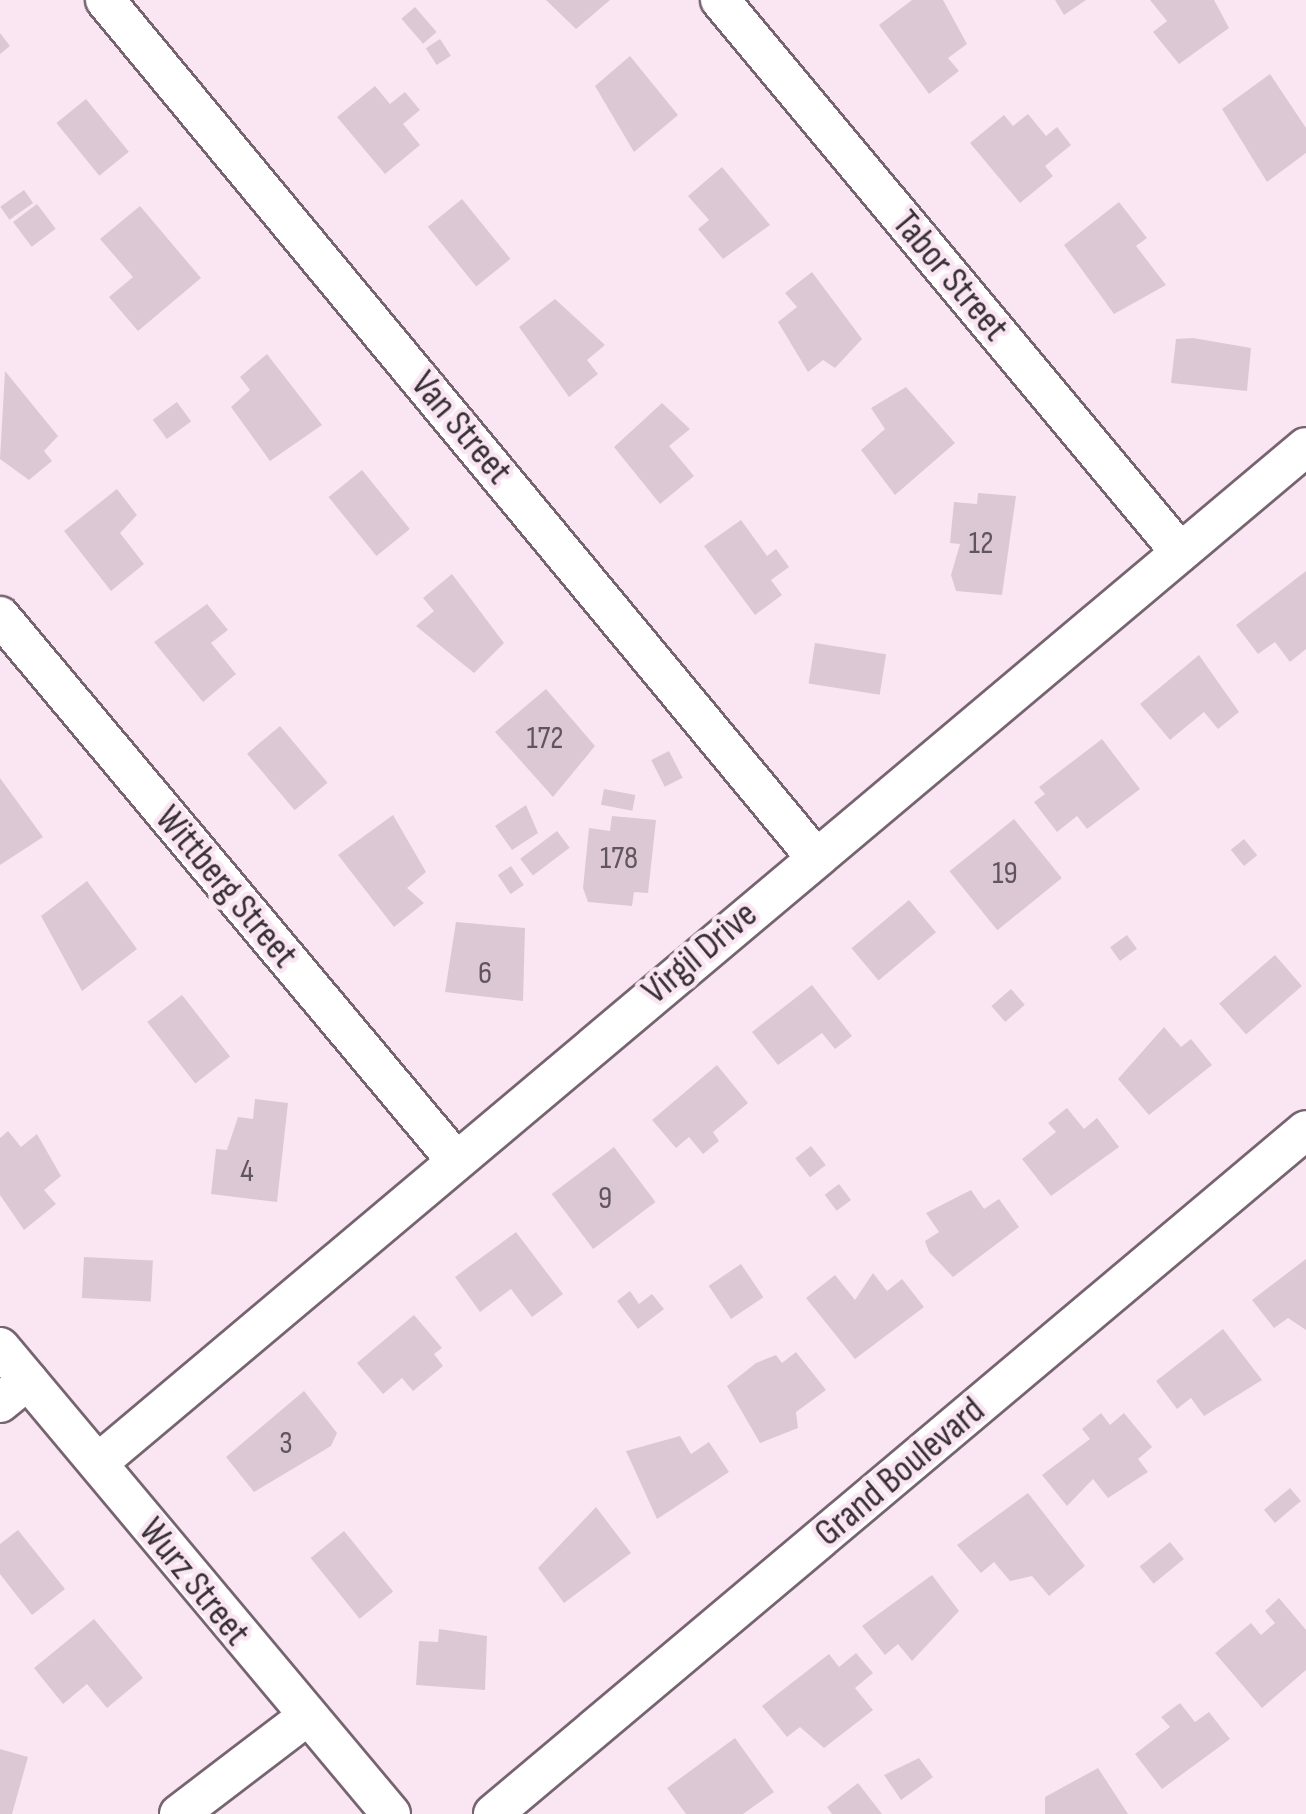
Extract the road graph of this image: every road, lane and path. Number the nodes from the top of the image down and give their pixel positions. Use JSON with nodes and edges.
{"nodes":[{"id":1,"x":105,"y":0,"type":"edge"},
{"id":2,"x":720,"y":0,"type":"edge"},
{"id":3,"x":1306,"y":447,"type":"edge"},
{"id":4,"x":1180,"y":552,"type":"junction"},
{"id":5,"x":0,"y":616,"type":"edge"},
{"id":6,"x":816,"y":858,"type":"junction"},
{"id":7,"x":1306,"y":1130,"type":"edge"},
{"id":8,"x":453,"y":1157,"type":"junction"},
{"id":9,"x":0,"y":1347,"type":"edge"},
{"id":10,"x":14,"y":1392,"type":"edge"},
{"id":11,"x":98,"y":1463,"type":"junction"},
{"id":12,"x":305,"y":1718,"type":"junction"},
{"id":13,"x":179,"y":1814,"type":"edge"},
{"id":14,"x":391,"y":1814,"type":"edge"},
{"id":15,"x":494,"y":1814,"type":"edge"}],
"edges":[{"from":1,"to":6,"type":"street","name":"Van Street"},
{"from":2,"to":4,"type":"street","name":"Tabor Street"},
{"from":3,"to":4,"type":"street","name":"Virgil Drive"},
{"from":4,"to":6,"type":"street","name":"Virgil Drive"},
{"from":5,"to":8,"type":"street","name":"Wittberg Street"},
{"from":6,"to":8,"type":"street","name":"Virgil Drive"},
{"from":7,"to":15,"type":"street","name":"Grand Boulevard"},
{"from":8,"to":11,"type":"street","name":"Virgil Drive"},
{"from":9,"to":10,"type":"street","name":"Wurz Street"},
{"from":10,"to":11,"type":"street","name":"Wurz Street"},
{"from":11,"to":12,"type":"street","name":"Wurz Street"},
{"from":12,"to":13,"type":"street"},
{"from":12,"to":14,"type":"street","name":"Wurz Street"}]}
